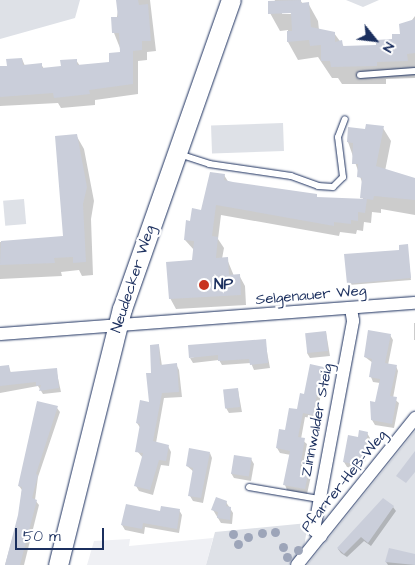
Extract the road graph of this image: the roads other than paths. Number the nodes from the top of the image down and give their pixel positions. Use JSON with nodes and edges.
{"nodes":[{"id":1,"x":231,"y":0,"type":"edge"},
{"id":2,"x":415,"y":71,"type":"edge"},
{"id":3,"x":360,"y":75,"type":"dead end"},
{"id":4,"x":345,"y":119,"type":"dead end"},
{"id":5,"x":176,"y":153,"type":"junction"},
{"id":6,"x":415,"y":303,"type":"edge"},
{"id":7,"x":352,"y":308,"type":"junction"},
{"id":8,"x":118,"y":324,"type":"junction"},
{"id":9,"x":0,"y":334,"type":"edge"},
{"id":10,"x":415,"y":418,"type":"edge"},
{"id":11,"x":249,"y":487,"type":"dead end"},
{"id":12,"x":319,"y":499,"type":"junction"},
{"id":13,"x":321,"y":536,"type":"junction"},
{"id":14,"x":58,"y":565,"type":"edge"},
{"id":15,"x":297,"y":565,"type":"edge"}],
"edges":[{"from":1,"to":5,"type":"street","name":"Neudecker Weg"},
{"from":2,"to":3,"type":"lane"},
{"from":4,"to":5,"type":"lane"},
{"from":5,"to":8,"type":"street","name":"Neudecker Weg"},
{"from":6,"to":7,"type":"street","name":"Selgenauer Weg"},
{"from":7,"to":8,"type":"street","name":"Selgenauer Weg"},
{"from":7,"to":12,"type":"street","name":"Zinnwalder Steig"},
{"from":8,"to":9,"type":"street","name":"Selgenauer Weg"},
{"from":8,"to":14,"type":"street","name":"Neudecker Weg"},
{"from":10,"to":13,"type":"street","name":"Pfarrer-Heß-Weg"},
{"from":11,"to":12,"type":"lane"},
{"from":12,"to":13,"type":"street","name":"Zinnwalder Steig"},
{"from":13,"to":15,"type":"street","name":"Pfarrer-Heß-Weg"}]}
